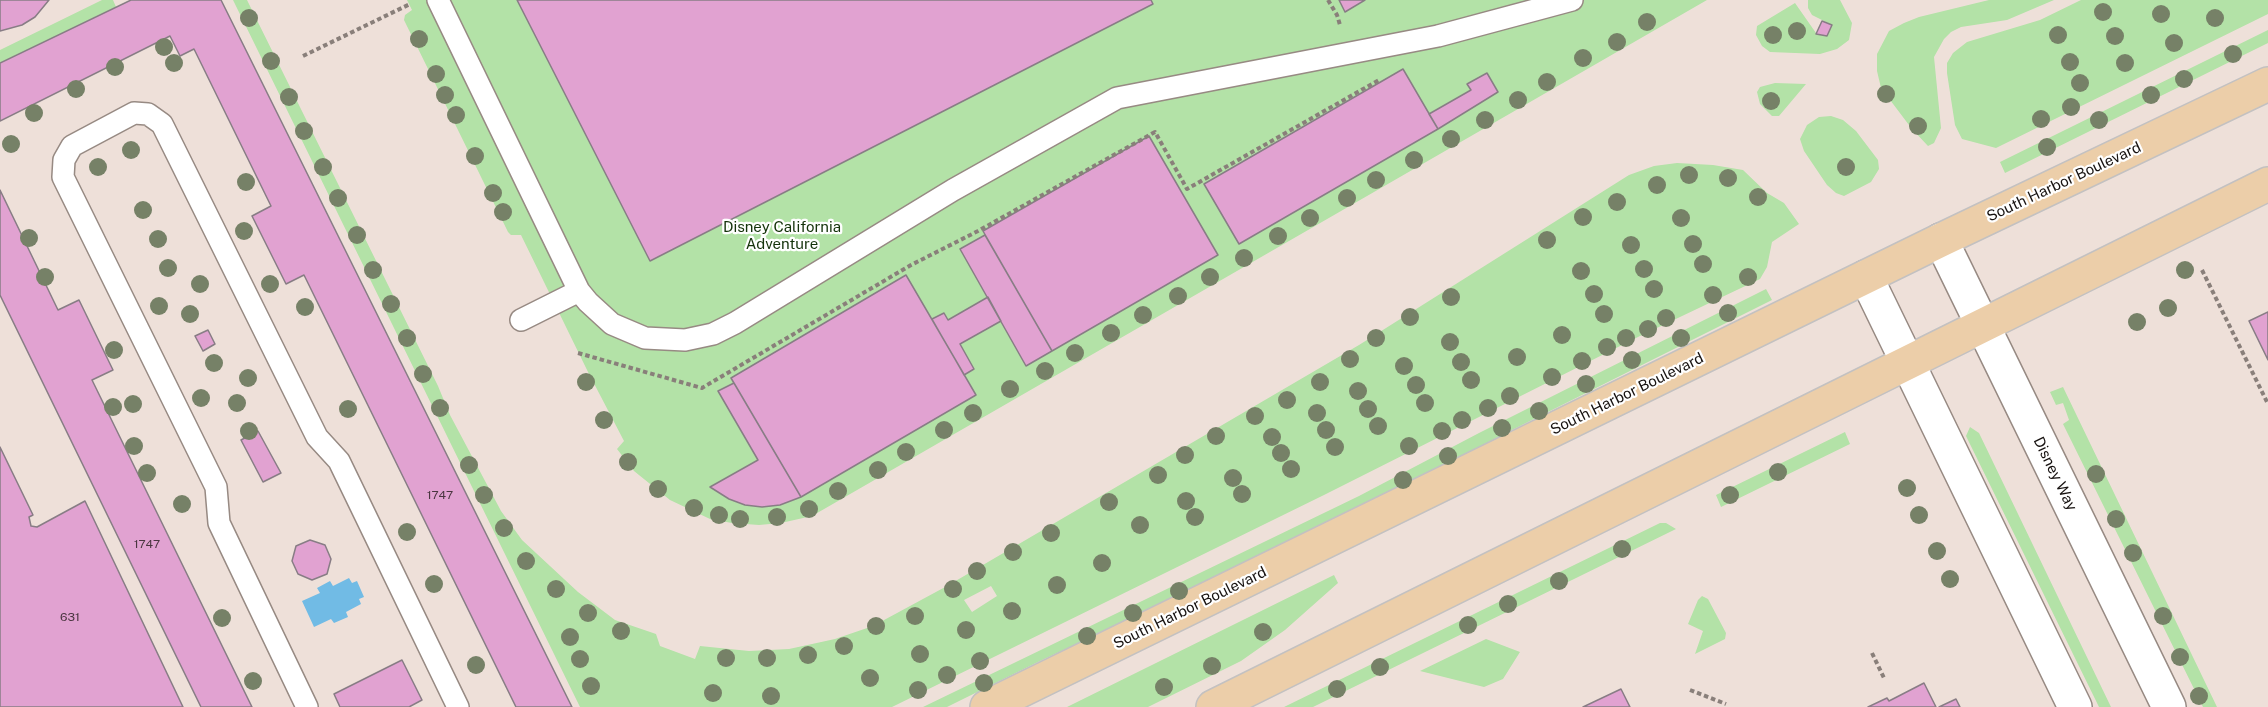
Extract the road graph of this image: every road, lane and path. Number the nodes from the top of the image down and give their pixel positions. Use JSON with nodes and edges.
{"nodes":[{"id":1,"x":418,"y":0,"type":"edge"},
{"id":2,"x":438,"y":0,"type":"edge"},
{"id":3,"x":1572,"y":0,"type":"edge"},
{"id":4,"x":303,"y":56,"type":"dead end"},
{"id":5,"x":1379,"y":80,"type":"dead end"},
{"id":6,"x":2268,"y":84,"type":"edge"},
{"id":7,"x":2268,"y":184,"type":"edge"},
{"id":8,"x":1941,"y":240,"type":"junction"},
{"id":9,"x":2202,"y":270,"type":"dead end"},
{"id":10,"x":1866,"y":277,"type":"junction"},
{"id":11,"x":579,"y":291,"type":"junction"},
{"id":12,"x":521,"y":320,"type":"dead end"},
{"id":13,"x":1982,"y":325,"type":"junction"},
{"id":14,"x":578,"y":353,"type":"dead end"},
{"id":15,"x":1907,"y":362,"type":"junction"},
{"id":16,"x":2268,"y":404,"type":"edge"},
{"id":17,"x":1872,"y":653,"type":"dead end"},
{"id":18,"x":1885,"y":680,"type":"dead end"},
{"id":19,"x":1690,"y":690,"type":"dead end"},
{"id":20,"x":1726,"y":704,"type":"dead end"},
{"id":21,"x":307,"y":707,"type":"edge"},
{"id":22,"x":458,"y":707,"type":"edge"},
{"id":23,"x":987,"y":707,"type":"edge"},
{"id":24,"x":1214,"y":707,"type":"edge"},
{"id":25,"x":2075,"y":707,"type":"edge"},
{"id":26,"x":2169,"y":707,"type":"edge"}],
"edges":[{"from":1,"to":4,"type":"path"},
{"from":2,"to":11,"type":"lane"},
{"from":3,"to":11,"type":"lane"},
{"from":5,"to":14,"type":"path"},
{"from":6,"to":8,"type":"main road","name":"South Harbor Boulevard"},
{"from":7,"to":13,"type":"main road"},
{"from":8,"to":10,"type":"main road","name":"South Harbor Boulevard"},
{"from":8,"to":13,"type":"main road","name":"Disney Way"},
{"from":9,"to":16,"type":"path"},
{"from":10,"to":15,"type":"main road"},
{"from":10,"to":23,"type":"main road","name":"South Harbor Boulevard"},
{"from":11,"to":12,"type":"lane"},
{"from":13,"to":15,"type":"main road"},
{"from":13,"to":26,"type":"main road","name":"Disney Way"},
{"from":15,"to":24,"type":"main road"},
{"from":15,"to":25,"type":"main road"},
{"from":17,"to":18,"type":"path"},
{"from":19,"to":20,"type":"path"},
{"from":21,"to":22,"type":"lane"}]}
